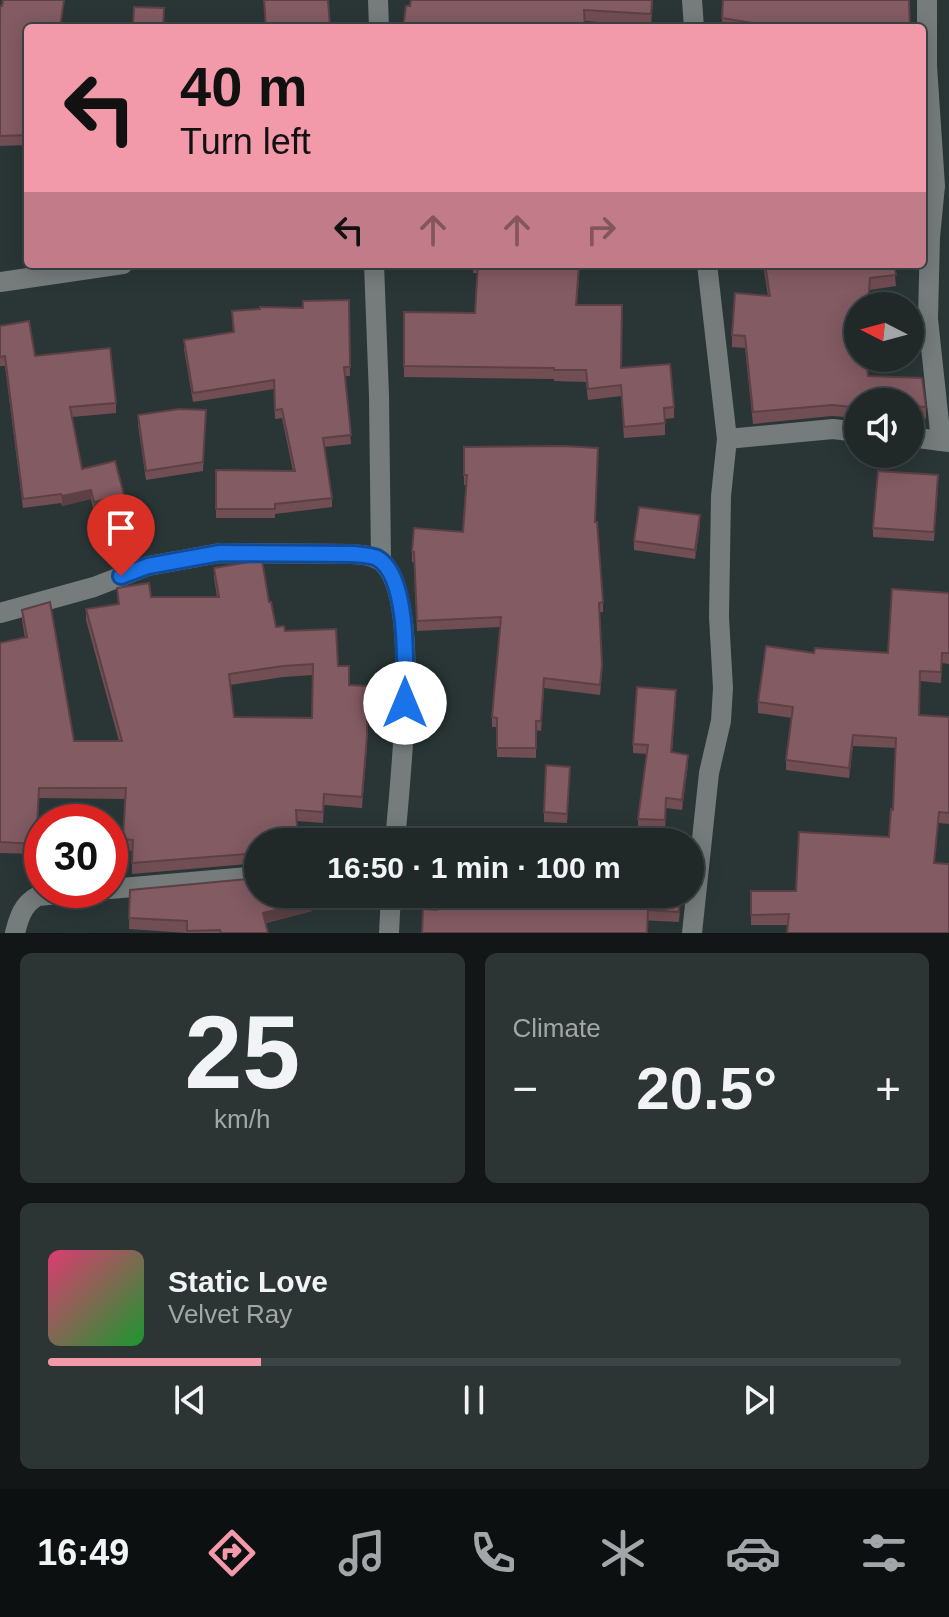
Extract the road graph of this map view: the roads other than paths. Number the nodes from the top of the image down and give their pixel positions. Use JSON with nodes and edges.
{"nodes":[{"id":1,"x":378,"y":0,"type":"edge"},
{"id":2,"x":692,"y":0,"type":"edge"},
{"id":3,"x":927,"y":0,"type":"edge"},
{"id":4,"x":379,"y":24,"type":"edge"},
{"id":5,"x":694,"y":24,"type":"edge"},
{"id":6,"x":96,"y":268,"type":"edge"},
{"id":7,"x":374,"y":268,"type":"edge"},
{"id":8,"x":707,"y":268,"type":"edge"},
{"id":9,"x":0,"y":282,"type":"edge"},
{"id":10,"x":844,"y":430,"type":"edge"},
{"id":11,"x":727,"y":439,"type":"junction"},
{"id":12,"x":924,"y":439,"type":"edge"},
{"id":13,"x":945,"y":442,"type":"edge"},
{"id":14,"x":381,"y":560,"type":"junction"},
{"id":15,"x":0,"y":613,"type":"edge"},
{"id":16,"x":396,"y":828,"type":"edge"},
{"id":17,"x":244,"y":877,"type":"edge"},
{"id":18,"x":128,"y":887,"type":"edge"},
{"id":19,"x":24,"y":907,"type":"edge"},
{"id":20,"x":390,"y":908,"type":"edge"},
{"id":21,"x":15,"y":933,"type":"edge"},
{"id":22,"x":389,"y":933,"type":"edge"},
{"id":23,"x":692,"y":933,"type":"edge"}],
"edges":[{"from":1,"to":4,"type":"street"},
{"from":2,"to":5,"type":"street"},
{"from":3,"to":13,"type":"street"},
{"from":6,"to":9,"type":"street"},
{"from":7,"to":14,"type":"street"},
{"from":8,"to":11,"type":"street"},
{"from":10,"to":11,"type":"street"},
{"from":11,"to":23,"type":"street"},
{"from":12,"to":13,"type":"street"},
{"from":14,"to":15,"type":"street"},
{"from":14,"to":16,"type":"street"},
{"from":17,"to":18,"type":"street"},
{"from":19,"to":21,"type":"street"},
{"from":20,"to":22,"type":"street"}]}
